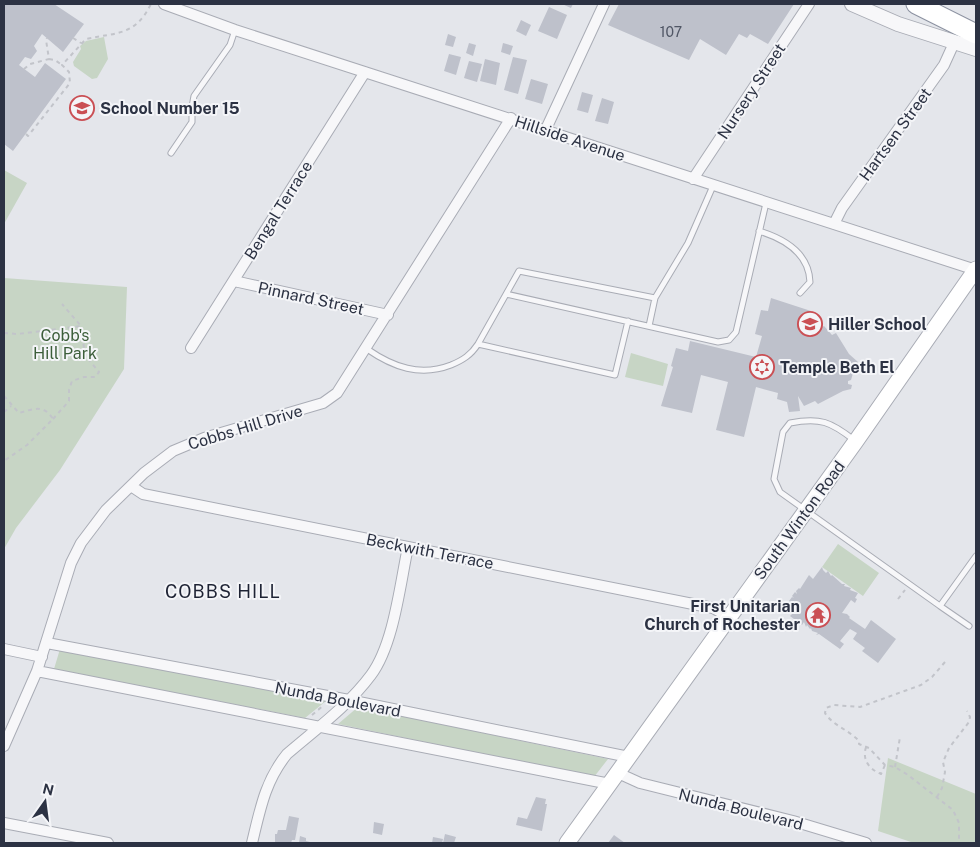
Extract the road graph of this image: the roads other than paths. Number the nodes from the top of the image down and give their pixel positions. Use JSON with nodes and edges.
{"nodes":[{"id":1,"x":164,"y":4,"type":"edge"},
{"id":2,"x":604,"y":4,"type":"edge"},
{"id":3,"x":809,"y":4,"type":"edge"},
{"id":4,"x":852,"y":4,"type":"edge"},
{"id":5,"x":916,"y":4,"type":"edge"},
{"id":6,"x":235,"y":30,"type":"junction"},
{"id":7,"x":976,"y":34,"type":"edge"},
{"id":8,"x":954,"y":43,"type":"junction"},
{"id":9,"x":976,"y":49,"type":"edge"},
{"id":10,"x":365,"y":72,"type":"junction"},
{"id":11,"x":511,"y":118,"type":"junction"},
{"id":12,"x":546,"y":129,"type":"junction"},
{"id":13,"x":171,"y":152,"type":"dead end"},
{"id":14,"x":693,"y":179,"type":"junction"},
{"id":15,"x":713,"y":186,"type":"junction"},
{"id":16,"x":766,"y":203,"type":"junction"},
{"id":17,"x":834,"y":224,"type":"junction"},
{"id":18,"x":759,"y":231,"type":"junction"},
{"id":19,"x":976,"y":270,"type":"edge"},
{"id":20,"x":234,"y":282,"type":"junction"},
{"id":21,"x":800,"y":293,"type":"dead end"},
{"id":22,"x":506,"y":294,"type":"junction"},
{"id":23,"x":656,"y":298,"type":"junction"},
{"id":24,"x":388,"y":315,"type":"junction"},
{"id":25,"x":628,"y":321,"type":"junction"},
{"id":26,"x":649,"y":326,"type":"junction"},
{"id":27,"x":478,"y":344,"type":"junction"},
{"id":28,"x":192,"y":348,"type":"dead end"},
{"id":29,"x":367,"y":349,"type":"junction"},
{"id":30,"x":856,"y":441,"type":"junction"},
{"id":31,"x":131,"y":486,"type":"junction"},
{"id":32,"x":806,"y":510,"type":"junction"},
{"id":33,"x":408,"y":546,"type":"junction"},
{"id":34,"x":976,"y":556,"type":"edge"},
{"id":35,"x":940,"y":606,"type":"junction"},
{"id":36,"x":729,"y":617,"type":"junction"},
{"id":37,"x":969,"y":626,"type":"dead end"},
{"id":38,"x":47,"y":643,"type":"junction"},
{"id":39,"x":4,"y":649,"type":"edge"},
{"id":40,"x":42,"y":657,"type":"junction"},
{"id":41,"x":37,"y":671,"type":"junction"},
{"id":42,"x":349,"y":700,"type":"junction"},
{"id":43,"x":318,"y":727,"type":"junction"},
{"id":44,"x":4,"y":746,"type":"edge"},
{"id":45,"x":629,"y":758,"type":"junction"},
{"id":46,"x":614,"y":778,"type":"junction"},
{"id":47,"x":4,"y":823,"type":"edge"},
{"id":48,"x":108,"y":843,"type":"edge"},
{"id":49,"x":252,"y":843,"type":"edge"},
{"id":50,"x":567,"y":843,"type":"edge"},
{"id":51,"x":866,"y":843,"type":"edge"}],
"edges":[{"from":1,"to":6,"type":"street","name":"Hillside Avenue"},
{"from":2,"to":12,"type":"street"},
{"from":3,"to":14,"type":"street","name":"Nursery Street"},
{"from":4,"to":8,"type":"street"},
{"from":5,"to":7,"type":"highway"},
{"from":6,"to":10,"type":"street","name":"Hillside Avenue"},
{"from":6,"to":13,"type":"lane"},
{"from":8,"to":9,"type":"street"},
{"from":8,"to":17,"type":"street","name":"Hartsen Street"},
{"from":10,"to":11,"type":"street","name":"Hillside Avenue"},
{"from":10,"to":20,"type":"street","name":"Bengal Terrace"},
{"from":11,"to":12,"type":"street","name":"Hillside Avenue"},
{"from":11,"to":24,"type":"street","name":"Cobbs Hill Drive"},
{"from":12,"to":14,"type":"street","name":"Hillside Avenue"},
{"from":14,"to":15,"type":"street","name":"Hillside Avenue"},
{"from":15,"to":16,"type":"street","name":"Hillside Avenue"},
{"from":15,"to":23,"type":"lane"},
{"from":16,"to":17,"type":"street","name":"Hillside Avenue"},
{"from":16,"to":18,"type":"lane"},
{"from":17,"to":19,"type":"street","name":"Hillside Avenue"},
{"from":18,"to":21,"type":"lane"},
{"from":18,"to":26,"type":"lane"},
{"from":19,"to":30,"type":"main road","name":"South Winton Road"},
{"from":20,"to":24,"type":"street","name":"Pinnard Street"},
{"from":20,"to":28,"type":"street","name":"Bengal Terrace"},
{"from":22,"to":23,"type":"lane"},
{"from":22,"to":25,"type":"lane"},
{"from":22,"to":27,"type":"lane"},
{"from":23,"to":26,"type":"lane"},
{"from":24,"to":29,"type":"street","name":"Cobbs Hill Drive"},
{"from":25,"to":26,"type":"lane"},
{"from":25,"to":27,"type":"lane"},
{"from":27,"to":29,"type":"lane"},
{"from":29,"to":31,"type":"street","name":"Cobbs Hill Drive"},
{"from":30,"to":32,"type":"main road","name":"South Winton Road"},
{"from":30,"to":32,"type":"lane"},
{"from":31,"to":33,"type":"street","name":"Beckwith Terrace"},
{"from":31,"to":38,"type":"street","name":"Cobbs Hill Drive"},
{"from":32,"to":35,"type":"lane"},
{"from":32,"to":36,"type":"main road","name":"South Winton Road"},
{"from":33,"to":36,"type":"street","name":"Beckwith Terrace"},
{"from":33,"to":42,"type":"street"},
{"from":34,"to":35,"type":"lane"},
{"from":35,"to":37,"type":"lane"},
{"from":36,"to":45,"type":"main road","name":"South Winton Road"},
{"from":38,"to":40,"type":"street","name":"Cobbs Hill Drive"},
{"from":38,"to":42,"type":"street","name":"Nunda Boulevard"},
{"from":39,"to":40,"type":"street"},
{"from":40,"to":41,"type":"street","name":"Cobbs Hill Drive"},
{"from":41,"to":43,"type":"street","name":"Nunda Boulevard"},
{"from":41,"to":44,"type":"street","name":"Cobbs Hill Drive"},
{"from":42,"to":43,"type":"street"},
{"from":42,"to":45,"type":"street","name":"Nunda Boulevard"},
{"from":43,"to":46,"type":"street","name":"Nunda Boulevard"},
{"from":43,"to":49,"type":"street"},
{"from":45,"to":46,"type":"main road","name":"South Winton Road"},
{"from":46,"to":50,"type":"main road","name":"South Winton Road"},
{"from":46,"to":51,"type":"street","name":"Nunda Boulevard"},
{"from":47,"to":48,"type":"street"}]}
